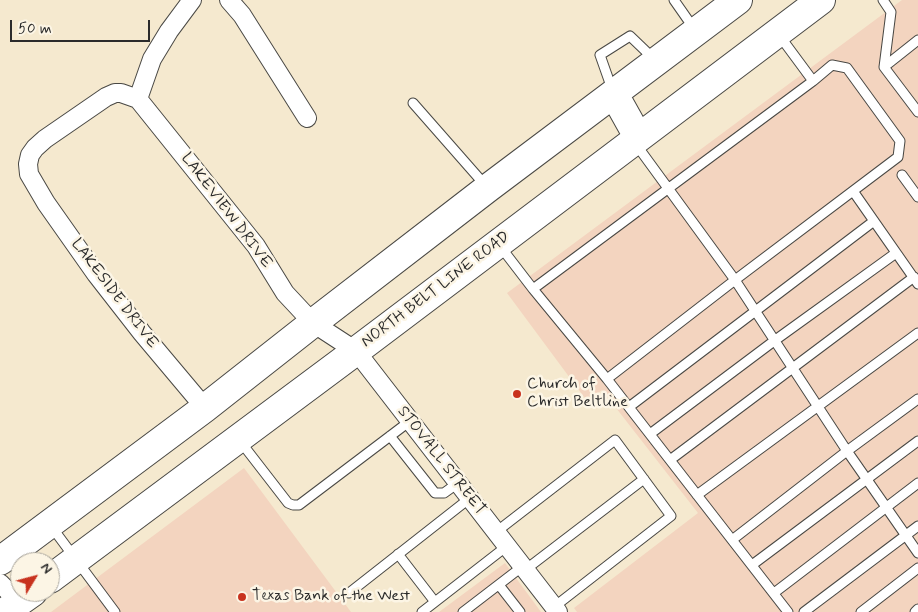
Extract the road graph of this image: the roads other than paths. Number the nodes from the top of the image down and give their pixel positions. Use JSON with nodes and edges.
{"nodes":[{"id":1,"x":229,"y":0,"type":"edge"},
{"id":2,"x":674,"y":0,"type":"edge"},
{"id":3,"x":738,"y":0,"type":"edge"},
{"id":4,"x":821,"y":0,"type":"edge"},
{"id":5,"x":883,"y":0,"type":"edge"},
{"id":6,"x":183,"y":2,"type":"edge"},
{"id":7,"x":696,"y":32,"type":"junction"},
{"id":8,"x":777,"y":33,"type":"junction"},
{"id":9,"x":918,"y":40,"type":"edge"},
{"id":10,"x":657,"y":62,"type":"junction"},
{"id":11,"x":884,"y":67,"type":"junction"},
{"id":12,"x":813,"y":81,"type":"junction"},
{"id":13,"x":614,"y":94,"type":"junction"},
{"id":14,"x":138,"y":99,"type":"junction"},
{"id":15,"x":413,"y":103,"type":"dead end"},
{"id":16,"x":918,"y":112,"type":"edge"},
{"id":17,"x":307,"y":118,"type":"dead end"},
{"id":18,"x":636,"y":139,"type":"junction"},
{"id":19,"x":902,"y":175,"type":"dead end"},
{"id":20,"x":488,"y":188,"type":"junction"},
{"id":21,"x":668,"y":189,"type":"junction"},
{"id":22,"x":853,"y":191,"type":"junction"},
{"id":23,"x":918,"y":196,"type":"edge"},
{"id":24,"x":874,"y":221,"type":"junction"},
{"id":25,"x":498,"y":243,"type":"junction"},
{"id":26,"x":896,"y":253,"type":"junction"},
{"id":27,"x":734,"y":280,"type":"junction"},
{"id":28,"x":916,"y":280,"type":"edge"},
{"id":29,"x":533,"y":289,"type":"junction"},
{"id":30,"x":755,"y":311,"type":"junction"},
{"id":31,"x":313,"y":323,"type":"junction"},
{"id":32,"x":918,"y":332,"type":"edge"},
{"id":33,"x":774,"y":340,"type":"junction"},
{"id":34,"x":356,"y":351,"type":"junction"},
{"id":35,"x":792,"y":368,"type":"junction"},
{"id":36,"x":607,"y":379,"type":"junction"},
{"id":37,"x":918,"y":399,"type":"edge"},
{"id":38,"x":817,"y":406,"type":"junction"},
{"id":39,"x":629,"y":407,"type":"junction"},
{"id":40,"x":205,"y":408,"type":"junction"},
{"id":41,"x":410,"y":421,"type":"junction"},
{"id":42,"x":650,"y":434,"type":"junction"},
{"id":43,"x":390,"y":436,"type":"junction"},
{"id":44,"x":238,"y":439,"type":"junction"},
{"id":45,"x":918,"y":442,"type":"edge"},
{"id":46,"x":847,"y":451,"type":"junction"},
{"id":47,"x":670,"y":460,"type":"junction"},
{"id":48,"x":644,"y":479,"type":"junction"},
{"id":49,"x":867,"y":480,"type":"junction"},
{"id":50,"x":458,"y":483,"type":"junction"},
{"id":51,"x":918,"y":483,"type":"edge"},
{"id":52,"x":697,"y":495,"type":"junction"},
{"id":53,"x":470,"y":498,"type":"junction"},
{"id":54,"x":886,"y":507,"type":"junction"},
{"id":55,"x":49,"y":524,"type":"junction"},
{"id":56,"x":918,"y":526,"type":"edge"},
{"id":57,"x":906,"y":536,"type":"junction"},
{"id":58,"x":501,"y":539,"type":"junction"},
{"id":59,"x":732,"y":540,"type":"junction"},
{"id":60,"x":918,"y":553,"type":"edge"},
{"id":61,"x":398,"y":554,"type":"junction"},
{"id":62,"x":76,"y":560,"type":"junction"},
{"id":63,"x":0,"y":561,"type":"edge"},
{"id":64,"x":752,"y":565,"type":"junction"},
{"id":65,"x":524,"y":568,"type":"junction"},
{"id":66,"x":918,"y":568,"type":"edge"},
{"id":67,"x":60,"y":572,"type":"edge"},
{"id":68,"x":0,"y":582,"type":"edge"},
{"id":69,"x":499,"y":585,"type":"junction"},
{"id":70,"x":10,"y":593,"type":"edge"},
{"id":71,"x":349,"y":593,"type":"dead end"},
{"id":72,"x":774,"y":593,"type":"junction"},
{"id":73,"x":435,"y":602,"type":"junction"},
{"id":74,"x":918,"y":609,"type":"edge"},
{"id":75,"x":556,"y":610,"type":"edge"},
{"id":76,"x":115,"y":612,"type":"edge"},
{"id":77,"x":422,"y":612,"type":"edge"},
{"id":78,"x":463,"y":612,"type":"edge"},
{"id":79,"x":520,"y":612,"type":"edge"},
{"id":80,"x":788,"y":612,"type":"edge"},
{"id":81,"x":804,"y":612,"type":"edge"},
{"id":82,"x":861,"y":612,"type":"edge"},
{"id":83,"x":915,"y":612,"type":"edge"}],
"edges":[{"from":1,"to":17,"type":"street"},
{"from":2,"to":7,"type":"lane"},
{"from":3,"to":7,"type":"main road"},
{"from":4,"to":8,"type":"main road","name":"NORTH BELT LINE ROAD"},
{"from":5,"to":11,"type":"lane"},
{"from":6,"to":14,"type":"street"},
{"from":7,"to":10,"type":"main road"},
{"from":8,"to":12,"type":"lane"},
{"from":8,"to":18,"type":"main road","name":"NORTH BELT LINE ROAD"},
{"from":9,"to":11,"type":"lane"},
{"from":10,"to":13,"type":"main road"},
{"from":10,"to":13,"type":"lane"},
{"from":11,"to":16,"type":"lane"},
{"from":12,"to":21,"type":"lane"},
{"from":12,"to":22,"type":"lane"},
{"from":13,"to":18,"type":"main road"},
{"from":13,"to":20,"type":"main road"},
{"from":14,"to":31,"type":"street","name":"LAKEVIEW DRIVE"},
{"from":14,"to":40,"type":"street","name":"LAKESIDE DRIVE"},
{"from":15,"to":20,"type":"lane"},
{"from":18,"to":21,"type":"lane"},
{"from":18,"to":25,"type":"main road","name":"NORTH BELT LINE ROAD"},
{"from":19,"to":23,"type":"lane"},
{"from":20,"to":31,"type":"main road"},
{"from":21,"to":27,"type":"lane"},
{"from":21,"to":29,"type":"lane"},
{"from":22,"to":24,"type":"lane"},
{"from":22,"to":27,"type":"lane"},
{"from":24,"to":26,"type":"lane"},
{"from":24,"to":30,"type":"lane"},
{"from":25,"to":29,"type":"lane"},
{"from":25,"to":34,"type":"main road","name":"NORTH BELT LINE ROAD"},
{"from":26,"to":28,"type":"lane"},
{"from":26,"to":33,"type":"lane"},
{"from":27,"to":30,"type":"lane"},
{"from":27,"to":36,"type":"lane"},
{"from":28,"to":35,"type":"lane"},
{"from":29,"to":36,"type":"lane"},
{"from":30,"to":33,"type":"lane"},
{"from":30,"to":39,"type":"lane"},
{"from":31,"to":34,"type":"street","name":"STOVALL STREET"},
{"from":31,"to":40,"type":"main road"},
{"from":32,"to":38,"type":"lane"},
{"from":33,"to":35,"type":"lane"},
{"from":33,"to":42,"type":"lane"},
{"from":34,"to":41,"type":"street","name":"STOVALL STREET"},
{"from":34,"to":44,"type":"main road","name":"NORTH BELT LINE ROAD"},
{"from":35,"to":38,"type":"lane"},
{"from":35,"to":47,"type":"lane"},
{"from":36,"to":39,"type":"lane"},
{"from":37,"to":46,"type":"lane"},
{"from":38,"to":46,"type":"lane"},
{"from":38,"to":52,"type":"lane"},
{"from":39,"to":42,"type":"lane"},
{"from":40,"to":55,"type":"main road"},
{"from":41,"to":43,"type":"lane"},
{"from":41,"to":50,"type":"street","name":"STOVALL STREET"},
{"from":42,"to":47,"type":"lane"},
{"from":43,"to":44,"type":"lane"},
{"from":43,"to":50,"type":"lane"},
{"from":44,"to":62,"type":"main road","name":"NORTH BELT LINE ROAD"},
{"from":45,"to":49,"type":"lane"},
{"from":46,"to":49,"type":"lane"},
{"from":46,"to":59,"type":"lane"},
{"from":47,"to":52,"type":"lane"},
{"from":48,"to":58,"type":"lane"},
{"from":48,"to":65,"type":"lane"},
{"from":48,"to":75,"type":"lane"},
{"from":49,"to":54,"type":"lane"},
{"from":49,"to":64,"type":"lane"},
{"from":50,"to":53,"type":"street","name":"STOVALL STREET"},
{"from":51,"to":54,"type":"lane"},
{"from":52,"to":59,"type":"lane"},
{"from":53,"to":58,"type":"street","name":"STOVALL STREET"},
{"from":53,"to":61,"type":"lane"},
{"from":54,"to":57,"type":"lane"},
{"from":54,"to":72,"type":"lane"},
{"from":55,"to":62,"type":"lane"},
{"from":55,"to":63,"type":"main road"},
{"from":56,"to":57,"type":"lane"},
{"from":57,"to":60,"type":"lane"},
{"from":57,"to":81,"type":"lane"},
{"from":58,"to":65,"type":"street","name":"STOVALL STREET"},
{"from":58,"to":73,"type":"lane"},
{"from":59,"to":64,"type":"lane"},
{"from":61,"to":71,"type":"lane"},
{"from":61,"to":73,"type":"lane"},
{"from":62,"to":67,"type":"main road","name":"NORTH BELT LINE ROAD"},
{"from":62,"to":76,"type":"lane"},
{"from":64,"to":72,"type":"lane"},
{"from":65,"to":69,"type":"lane"},
{"from":65,"to":75,"type":"street","name":"STOVALL STREET"},
{"from":66,"to":82,"type":"lane"},
{"from":68,"to":70,"type":"street"},
{"from":69,"to":78,"type":"lane"},
{"from":69,"to":79,"type":"lane"},
{"from":72,"to":80,"type":"lane"},
{"from":73,"to":77,"type":"lane"},
{"from":74,"to":83,"type":"lane"}]}
